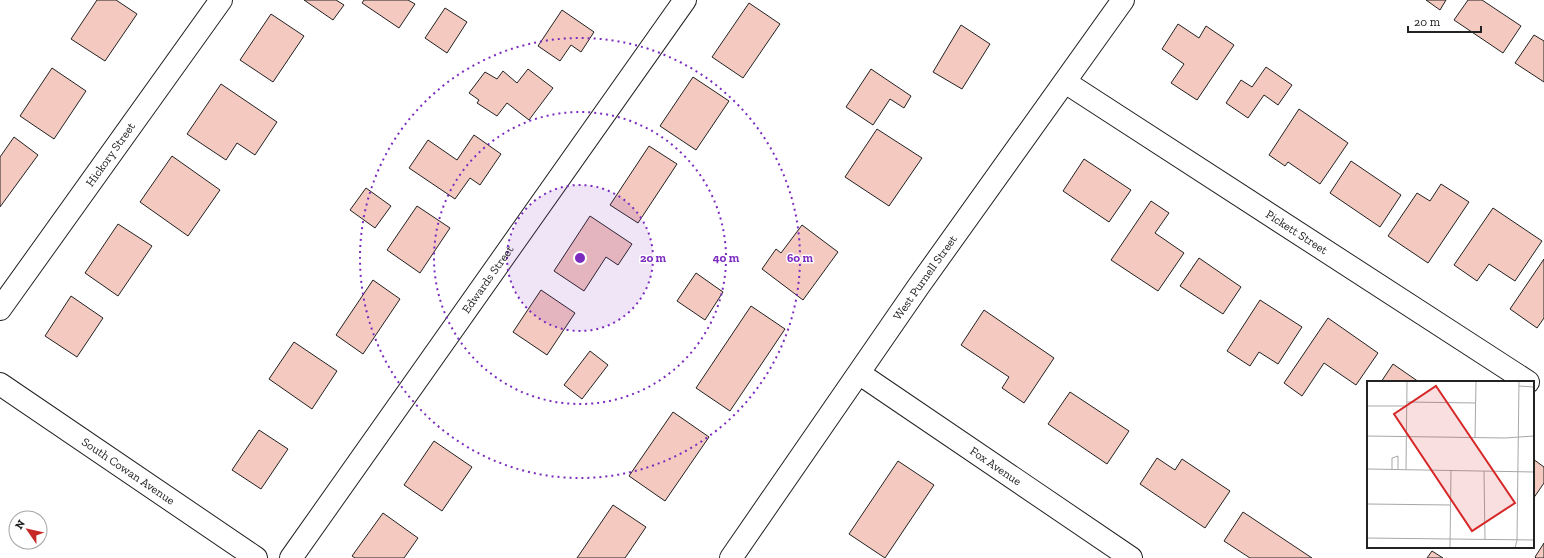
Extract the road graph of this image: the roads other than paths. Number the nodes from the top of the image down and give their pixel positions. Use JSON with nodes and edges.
{"nodes":[{"id":1,"x":221,"y":0,"type":"edge"},
{"id":2,"x":685,"y":0,"type":"edge"},
{"id":3,"x":1123,"y":0,"type":"edge"},
{"id":4,"x":1065,"y":82,"type":"junction"},
{"id":5,"x":0,"y":309,"type":"edge"},
{"id":6,"x":860,"y":374,"type":"junction"},
{"id":7,"x":1526,"y":381,"type":"edge"},
{"id":8,"x":1534,"y":386,"type":"edge"},
{"id":9,"x":2,"y":388,"type":"edge"},
{"id":10,"x":1544,"y":392,"type":"edge"},
{"id":11,"x":256,"y":558,"type":"edge"},
{"id":12,"x":291,"y":558,"type":"edge"},
{"id":13,"x":731,"y":558,"type":"edge"},
{"id":14,"x":1131,"y":558,"type":"edge"}],
"edges":[{"from":1,"to":5,"type":"street","name":"Hickory Street"},
{"from":2,"to":12,"type":"street","name":"Edwards Street"},
{"from":3,"to":4,"type":"street","name":"West Purnell Street"},
{"from":4,"to":6,"type":"street","name":"West Purnell Street"},
{"from":4,"to":7,"type":"street","name":"Pickett Street"},
{"from":6,"to":13,"type":"street","name":"West Purnell Street"},
{"from":6,"to":14,"type":"street","name":"Fox Avenue"},
{"from":8,"to":10,"type":"street"},
{"from":9,"to":11,"type":"street","name":"South Cowan Avenue"}]}
